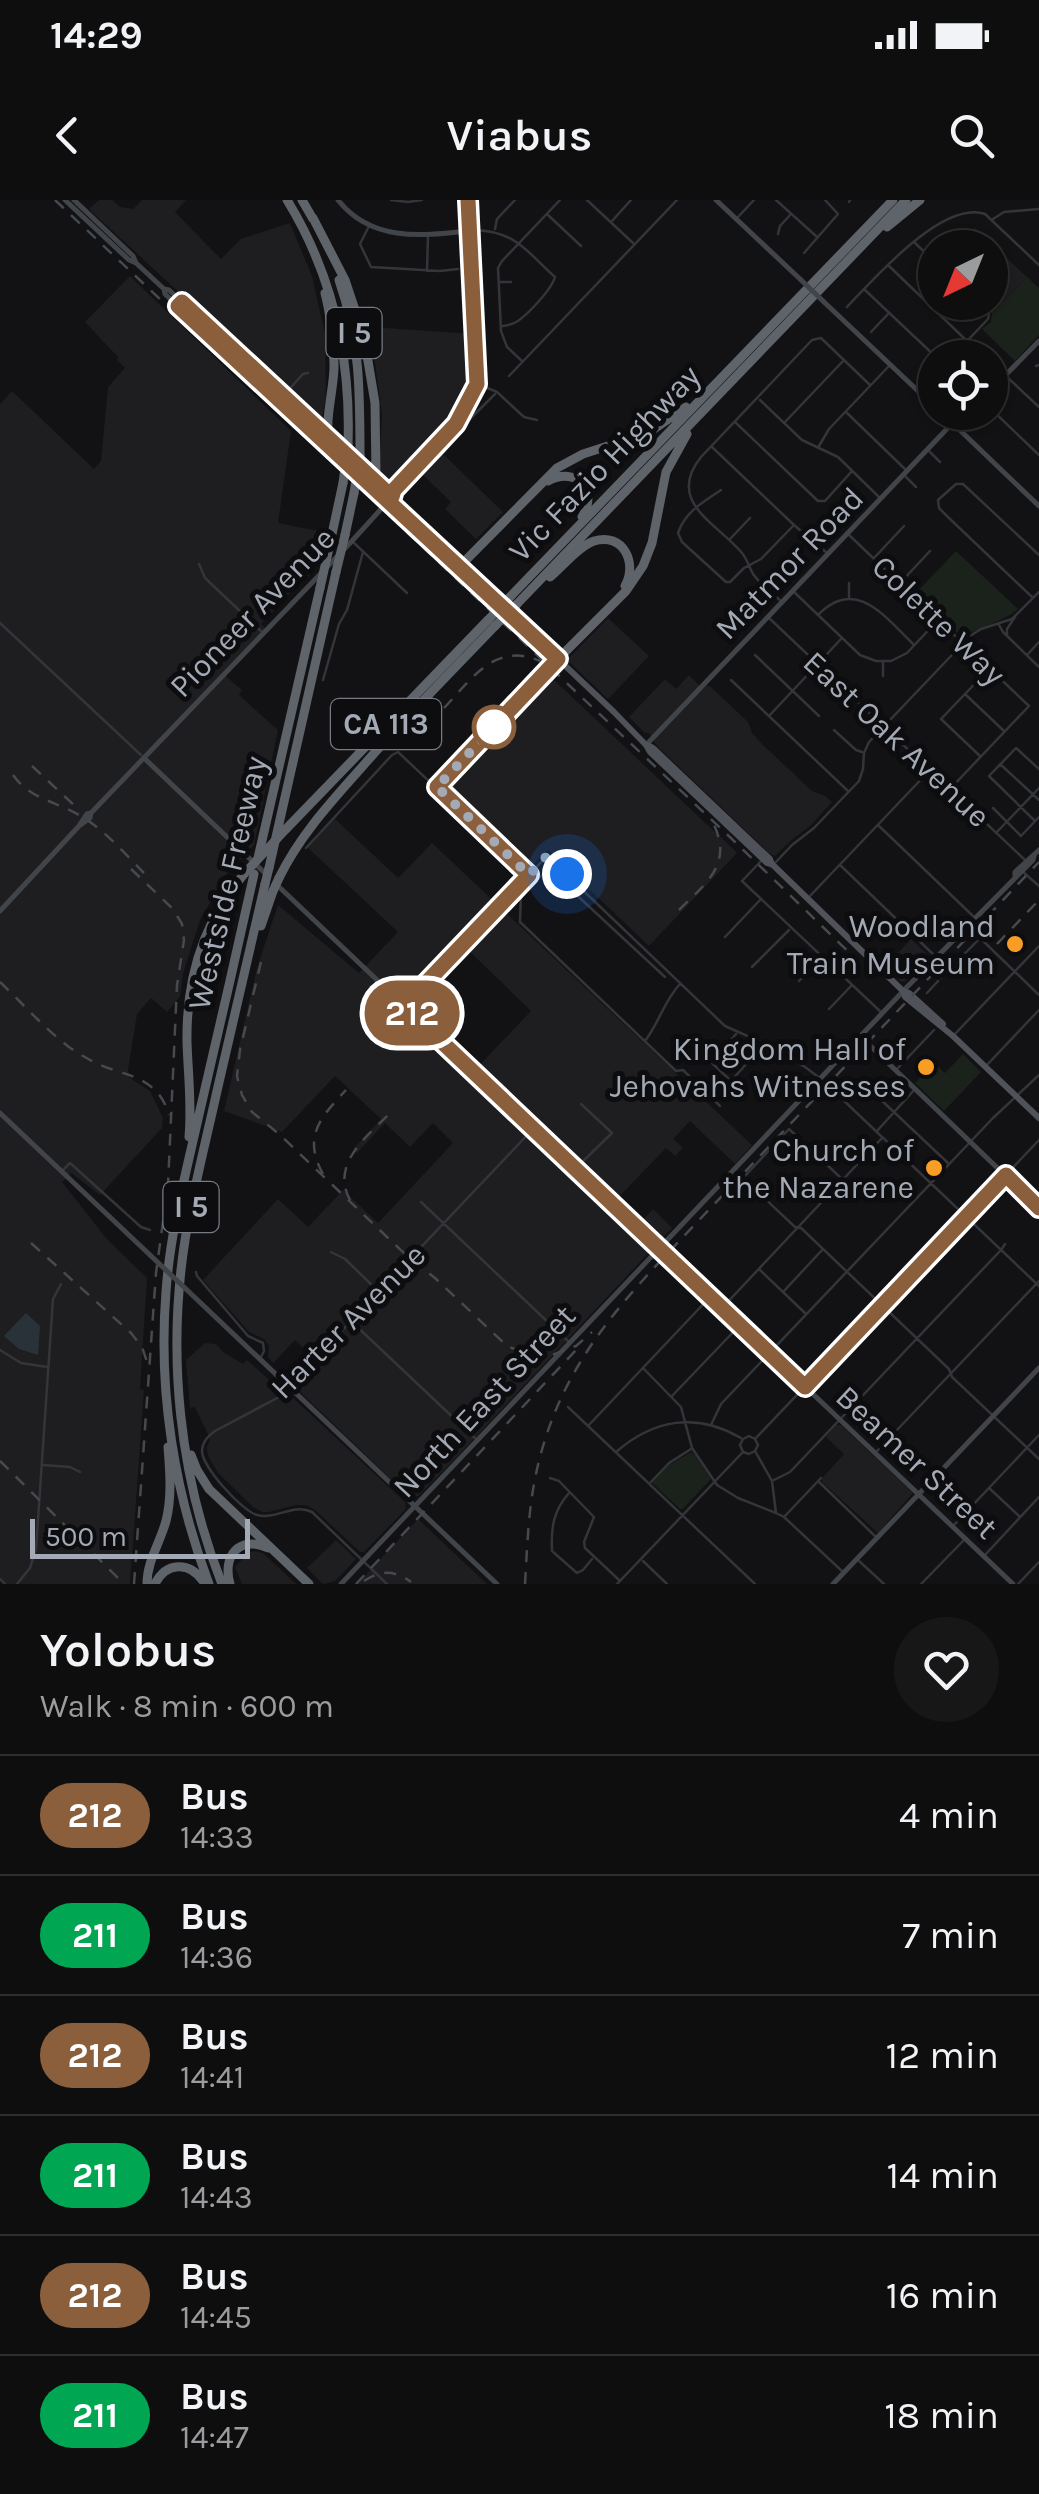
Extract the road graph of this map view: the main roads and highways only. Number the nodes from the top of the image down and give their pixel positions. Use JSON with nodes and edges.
{"nodes":[{"id":1,"x":287,"y":200,"type":"edge"},
{"id":2,"x":302,"y":200,"type":"edge"},
{"id":3,"x":884,"y":200,"type":"edge"},
{"id":4,"x":893,"y":200,"type":"edge"},
{"id":5,"x":906,"y":200,"type":"edge"},
{"id":6,"x":920,"y":200,"type":"edge"},
{"id":7,"x":313,"y":218,"type":"junction"},
{"id":8,"x":851,"y":250,"type":"junction"},
{"id":9,"x":316,"y":256,"type":"junction"},
{"id":10,"x":722,"y":376,"type":"junction"},
{"id":11,"x":711,"y":404,"type":"junction"},
{"id":12,"x":327,"y":434,"type":"junction"},
{"id":13,"x":336,"y":453,"type":"junction"},
{"id":14,"x":375,"y":462,"type":"junction"},
{"id":15,"x":370,"y":476,"type":"junction"},
{"id":16,"x":383,"y":488,"type":"junction"},
{"id":17,"x":391,"y":502,"type":"junction"},
{"id":18,"x":424,"y":536,"type":"junction"},
{"id":19,"x":562,"y":543,"type":"junction"},
{"id":20,"x":441,"y":544,"type":"junction"},
{"id":21,"x":459,"y":565,"type":"junction"},
{"id":22,"x":514,"y":600,"type":"junction"},
{"id":23,"x":491,"y":623,"type":"junction"},
{"id":24,"x":558,"y":659,"type":"junction"},
{"id":25,"x":646,"y":745,"type":"junction"},
{"id":26,"x":773,"y":865,"type":"junction"},
{"id":27,"x":249,"y":874,"type":"junction"},
{"id":28,"x":269,"y":888,"type":"junction"},
{"id":29,"x":244,"y":976,"type":"joint"},
{"id":30,"x":903,"y":991,"type":"junction"},
{"id":31,"x":953,"y":1037,"type":"junction"},
{"id":32,"x":1039,"y":1118,"type":"edge"},
{"id":33,"x":183,"y":1183,"type":"junction"},
{"id":34,"x":164,"y":1335,"type":"junction"},
{"id":35,"x":179,"y":1395,"type":"junction"},
{"id":36,"x":275,"y":1552,"type":"junction"},
{"id":37,"x":147,"y":1584,"type":"edge"},
{"id":38,"x":155,"y":1584,"type":"edge"},
{"id":39,"x":207,"y":1584,"type":"edge"},
{"id":40,"x":222,"y":1584,"type":"edge"},
{"id":41,"x":230,"y":1584,"type":"edge"},
{"id":42,"x":310,"y":1584,"type":"edge"}],
"edges":[{"from":1,"to":9,"type":"highway","name":"Westside Freeway","number":"I 5"},
{"from":2,"to":7,"type":"highway","name":"Westside Freeway","number":"I 5"},
{"from":3,"to":8,"type":"highway"},
{"from":4,"to":8,"type":"highway","name":"Vic Fazio Highway","number":"CA 113"},
{"from":5,"to":8,"type":"highway","name":"Vic Fazio Highway","number":"CA 113"},
{"from":6,"to":8,"type":"highway"},
{"from":7,"to":14,"type":"highway"},
{"from":7,"to":28,"type":"highway","name":"Westside Freeway","number":"I 5","bridge":true},
{"from":8,"to":10,"type":"highway","name":"Vic Fazio Highway","number":"CA 113"},
{"from":8,"to":11,"type":"highway","name":"Vic Fazio Highway","number":"CA 113"},
{"from":9,"to":12,"type":"highway"},
{"from":9,"to":27,"type":"highway","name":"Westside Freeway","number":"I 5","bridge":true},
{"from":10,"to":19,"type":"highway","name":"Vic Fazio Highway","number":"CA 113"},
{"from":10,"to":21,"type":"highway"},
{"from":11,"to":22,"type":"highway","name":"Vic Fazio Highway","number":"CA 113"},
{"from":11,"to":24,"type":"highway"},
{"from":12,"to":13,"type":"highway"},
{"from":12,"to":15,"type":"main road"},
{"from":13,"to":15,"type":"highway"},
{"from":13,"to":17,"type":"main road"},
{"from":14,"to":15,"type":"highway"},
{"from":14,"to":16,"type":"highway"},
{"from":15,"to":16,"type":"main road"},
{"from":16,"to":17,"type":"main road"},
{"from":17,"to":18,"type":"main road"},
{"from":17,"to":20,"type":"main road"},
{"from":18,"to":20,"type":"main road"},
{"from":18,"to":21,"type":"main road"},
{"from":19,"to":21,"type":"highway"},
{"from":19,"to":22,"type":"highway","name":"Vic Fazio Highway","number":"CA 113"},
{"from":20,"to":21,"type":"main road"},
{"from":21,"to":24,"type":"main road"},
{"from":22,"to":23,"type":"highway","name":"Vic Fazio Highway","number":"CA 113","bridge":true},
{"from":22,"to":24,"type":"highway"},
{"from":23,"to":27,"type":"highway","name":"Vic Fazio Highway","number":"CA 113","bridge":true},
{"from":23,"to":28,"type":"highway","name":"Vic Fazio Highway","number":"CA 113","bridge":true},
{"from":24,"to":25,"type":"main road"},
{"from":25,"to":26,"type":"main road"},
{"from":25,"to":26,"type":"main road"},
{"from":26,"to":30,"type":"main road"},
{"from":27,"to":33,"type":"highway","name":"Westside Freeway","number":"I 5"},
{"from":27,"to":33,"type":"highway","name":"Vic Fazio Highway","number":"CA 113"},
{"from":28,"to":29,"type":"highway","name":"Vic Fazio Highway","number":"CA 113"},
{"from":29,"to":35,"type":"highway","name":"Westside Freeway","number":"I 5"},
{"from":30,"to":31,"type":"main road"},
{"from":30,"to":31,"type":"main road"},
{"from":31,"to":32,"type":"main road"},
{"from":33,"to":34,"type":"highway","name":"Westside Freeway","number":"I 5"},
{"from":34,"to":37,"type":"highway"},
{"from":34,"to":39,"type":"highway","name":"Westside Freeway","number":"I 5"},
{"from":35,"to":36,"type":"highway"},
{"from":35,"to":40,"type":"highway","name":"Westside Freeway","number":"I 5"},
{"from":36,"to":41,"type":"highway"},
{"from":36,"to":42,"type":"highway"},
{"from":38,"to":39,"type":"highway"}]}
